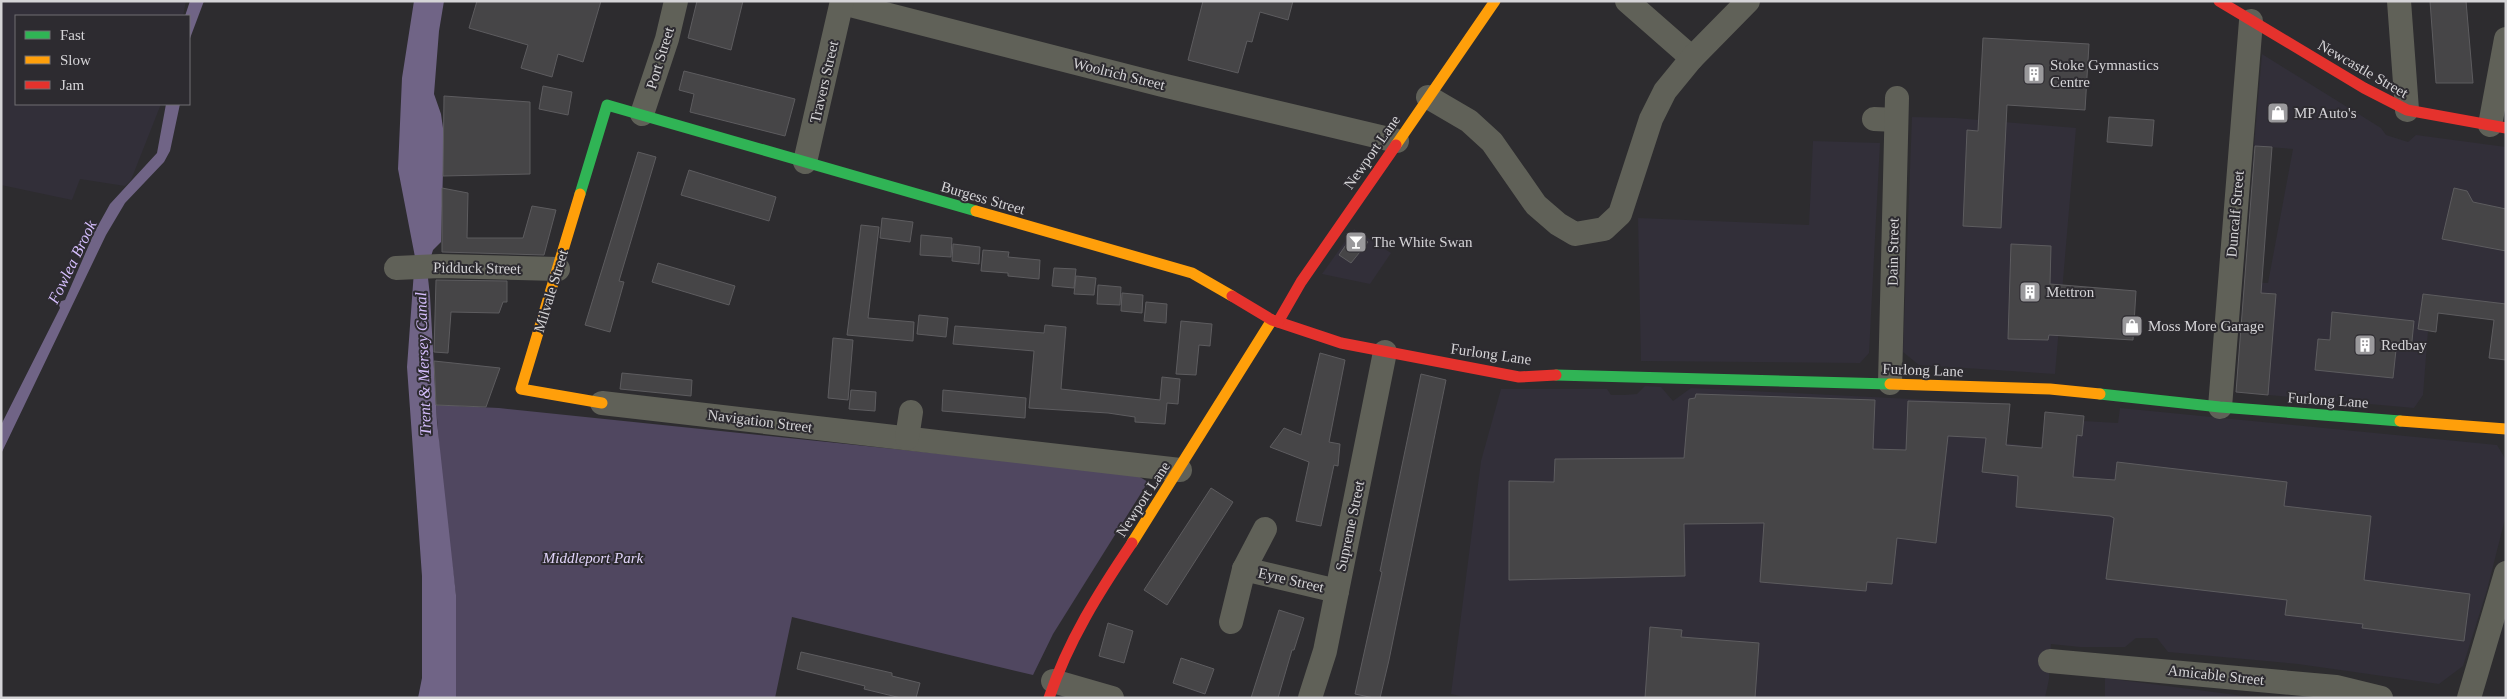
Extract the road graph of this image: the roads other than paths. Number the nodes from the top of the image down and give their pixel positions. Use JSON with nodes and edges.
{"nodes":[{"id":1,"x":676,"y":1,"type":"edge"},
{"id":2,"x":1495,"y":1,"type":"edge"},
{"id":3,"x":1627,"y":1,"type":"edge"},
{"id":4,"x":1748,"y":1,"type":"edge"},
{"id":5,"x":2219,"y":1,"type":"edge"},
{"id":6,"x":2399,"y":1,"type":"edge"},
{"id":7,"x":842,"y":2,"type":"edge"},
{"id":8,"x":2251,"y":21,"type":"junction"},
{"id":9,"x":2504,"y":48,"type":"edge"},
{"id":10,"x":1692,"y":58,"type":"junction"},
{"id":11,"x":1428,"y":97,"type":"junction"},
{"id":12,"x":607,"y":105,"type":"joint"},
{"id":13,"x":2407,"y":110,"type":"junction"},
{"id":14,"x":1889,"y":112,"type":"dead end"},
{"id":15,"x":642,"y":114,"type":"junction"},
{"id":16,"x":2498,"y":126,"type":"edge"},
{"id":17,"x":1397,"y":141,"type":"junction"},
{"id":18,"x":805,"y":162,"type":"junction"},
{"id":19,"x":396,"y":268,"type":"dead end"},
{"id":20,"x":558,"y":269,"type":"junction"},
{"id":21,"x":1275,"y":321,"type":"junction"},
{"id":22,"x":1341,"y":344,"type":"joint"},
{"id":23,"x":1385,"y":352,"type":"junction"},
{"id":24,"x":1890,"y":384,"type":"junction"},
{"id":25,"x":608,"y":403,"type":"joint"},
{"id":26,"x":2220,"y":406,"type":"junction"},
{"id":27,"x":911,"y":412,"type":"dead end"},
{"id":28,"x":2506,"y":429,"type":"edge"},
{"id":29,"x":907,"y":438,"type":"junction"},
{"id":30,"x":1180,"y":470,"type":"junction"},
{"id":31,"x":1265,"y":529,"type":"dead end"},
{"id":32,"x":1244,"y":569,"type":"junction"},
{"id":33,"x":2506,"y":573,"type":"edge"},
{"id":34,"x":1337,"y":591,"type":"junction"},
{"id":35,"x":1231,"y":622,"type":"dead end"},
{"id":36,"x":2050,"y":661,"type":"dead end"},
{"id":37,"x":1051,"y":690,"type":"edge"},
{"id":38,"x":1112,"y":698,"type":"edge"},
{"id":39,"x":1310,"y":698,"type":"edge"},
{"id":40,"x":2381,"y":698,"type":"edge"},
{"id":41,"x":2469,"y":698,"type":"edge"}],
"edges":[{"from":1,"to":15,"type":"street","name":"Port Street"},
{"from":2,"to":11,"type":"street","name":"Newport Lane"},
{"from":3,"to":10,"type":"street"},
{"from":4,"to":10,"type":"street"},
{"from":5,"to":8,"type":"street","name":"Newcastle Street"},
{"from":6,"to":13,"type":"street"},
{"from":7,"to":17,"type":"street","name":"Woolrich Street"},
{"from":7,"to":18,"type":"street","name":"Travers Street"},
{"from":8,"to":13,"type":"street","name":"Newcastle Street"},
{"from":8,"to":26,"type":"street","name":"Duncalf Street"},
{"from":9,"to":16,"type":"street"},
{"from":10,"to":11,"type":"street"},
{"from":11,"to":17,"type":"street","name":"Newport Lane"},
{"from":12,"to":15,"type":"street","name":"Burgess Street"},
{"from":12,"to":20,"type":"street","name":"Milvale Street"},
{"from":13,"to":16,"type":"street","name":"Newcastle Street"},
{"from":14,"to":24,"type":"street","name":"Dain Street"},
{"from":15,"to":18,"type":"street","name":"Burgess Street"},
{"from":17,"to":21,"type":"street","name":"Newport Lane"},
{"from":18,"to":21,"type":"street","name":"Burgess Street"},
{"from":19,"to":20,"type":"street","name":"Pidduck Street"},
{"from":20,"to":25,"type":"street","name":"Milvale Street"},
{"from":21,"to":22,"type":"street","name":"Burgess Street"},
{"from":21,"to":30,"type":"street","name":"Newport Lane"},
{"from":22,"to":23,"type":"street","name":"Furlong Lane"},
{"from":23,"to":24,"type":"street","name":"Furlong Lane"},
{"from":23,"to":34,"type":"street","name":"Supreme Street"},
{"from":24,"to":26,"type":"street","name":"Furlong Lane"},
{"from":25,"to":29,"type":"street","name":"Navigation Street"},
{"from":26,"to":28,"type":"street","name":"Furlong Lane"},
{"from":27,"to":29,"type":"street"},
{"from":29,"to":30,"type":"street","name":"Navigation Street"},
{"from":30,"to":37,"type":"street","name":"Newport Lane"},
{"from":31,"to":32,"type":"street","name":"Eyre Street"},
{"from":32,"to":34,"type":"street","name":"Eyre Street"},
{"from":32,"to":35,"type":"street","name":"Eyre Street"},
{"from":33,"to":41,"type":"street"},
{"from":34,"to":39,"type":"street","name":"Supreme Street"},
{"from":36,"to":40,"type":"street","name":"Amicable Street"},
{"from":37,"to":38,"type":"street"}]}
